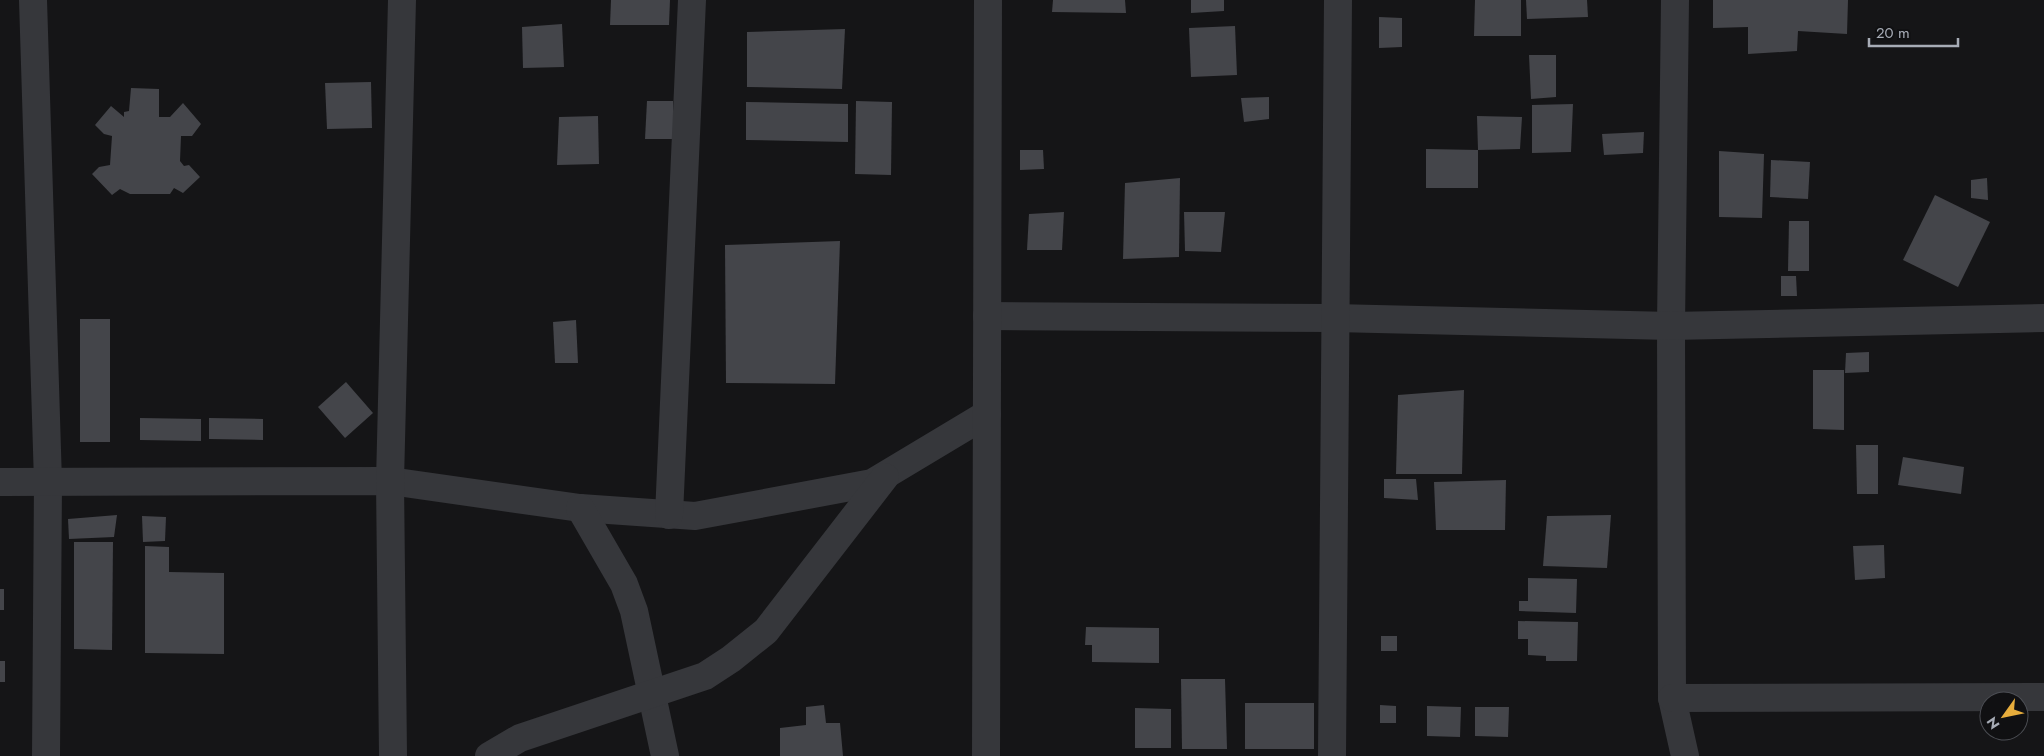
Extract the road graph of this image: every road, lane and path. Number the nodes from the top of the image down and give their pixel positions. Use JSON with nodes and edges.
{"nodes":[{"id":1,"x":33,"y":0,"type":"edge"},
{"id":2,"x":402,"y":0,"type":"edge"},
{"id":3,"x":692,"y":0,"type":"edge"},
{"id":4,"x":988,"y":0,"type":"edge"},
{"id":5,"x":1338,"y":0,"type":"edge"},
{"id":6,"x":1675,"y":0,"type":"edge"},
{"id":7,"x":987,"y":316,"type":"junction"},
{"id":8,"x":1334,"y":318,"type":"junction"},
{"id":9,"x":2044,"y":318,"type":"edge"},
{"id":10,"x":1671,"y":326,"type":"junction"},
{"id":11,"x":987,"y":414,"type":"junction"},
{"id":12,"x":885,"y":477,"type":"junction"},
{"id":13,"x":390,"y":481,"type":"junction"},
{"id":14,"x":0,"y":482,"type":"edge"},
{"id":15,"x":48,"y":482,"type":"junction"},
{"id":16,"x":580,"y":508,"type":"junction"},
{"id":17,"x":669,"y":515,"type":"junction"},
{"id":18,"x":650,"y":694,"type":"junction"},
{"id":19,"x":2044,"y":697,"type":"edge"},
{"id":20,"x":1672,"y":698,"type":"junction"},
{"id":21,"x":46,"y":756,"type":"edge"},
{"id":22,"x":393,"y":756,"type":"edge"},
{"id":23,"x":489,"y":756,"type":"edge"},
{"id":24,"x":665,"y":756,"type":"edge"},
{"id":25,"x":986,"y":756,"type":"edge"},
{"id":26,"x":1332,"y":756,"type":"edge"},
{"id":27,"x":1684,"y":756,"type":"edge"}],
"edges":[{"from":1,"to":15,"type":"street"},
{"from":2,"to":13,"type":"street"},
{"from":3,"to":17,"type":"street"},
{"from":4,"to":7,"type":"street"},
{"from":5,"to":8,"type":"street"},
{"from":6,"to":10,"type":"street"},
{"from":7,"to":8,"type":"street"},
{"from":7,"to":11,"type":"street"},
{"from":8,"to":10,"type":"street"},
{"from":8,"to":26,"type":"street"},
{"from":9,"to":10,"type":"street"},
{"from":10,"to":20,"type":"street"},
{"from":11,"to":12,"type":"street"},
{"from":11,"to":25,"type":"street"},
{"from":12,"to":17,"type":"street"},
{"from":12,"to":18,"type":"street"},
{"from":13,"to":15,"type":"street"},
{"from":13,"to":16,"type":"street"},
{"from":13,"to":22,"type":"street"},
{"from":14,"to":15,"type":"street"},
{"from":15,"to":21,"type":"street"},
{"from":16,"to":17,"type":"street"},
{"from":16,"to":18,"type":"street"},
{"from":18,"to":23,"type":"street"},
{"from":18,"to":24,"type":"street"},
{"from":19,"to":20,"type":"street"},
{"from":20,"to":27,"type":"street"}]}
